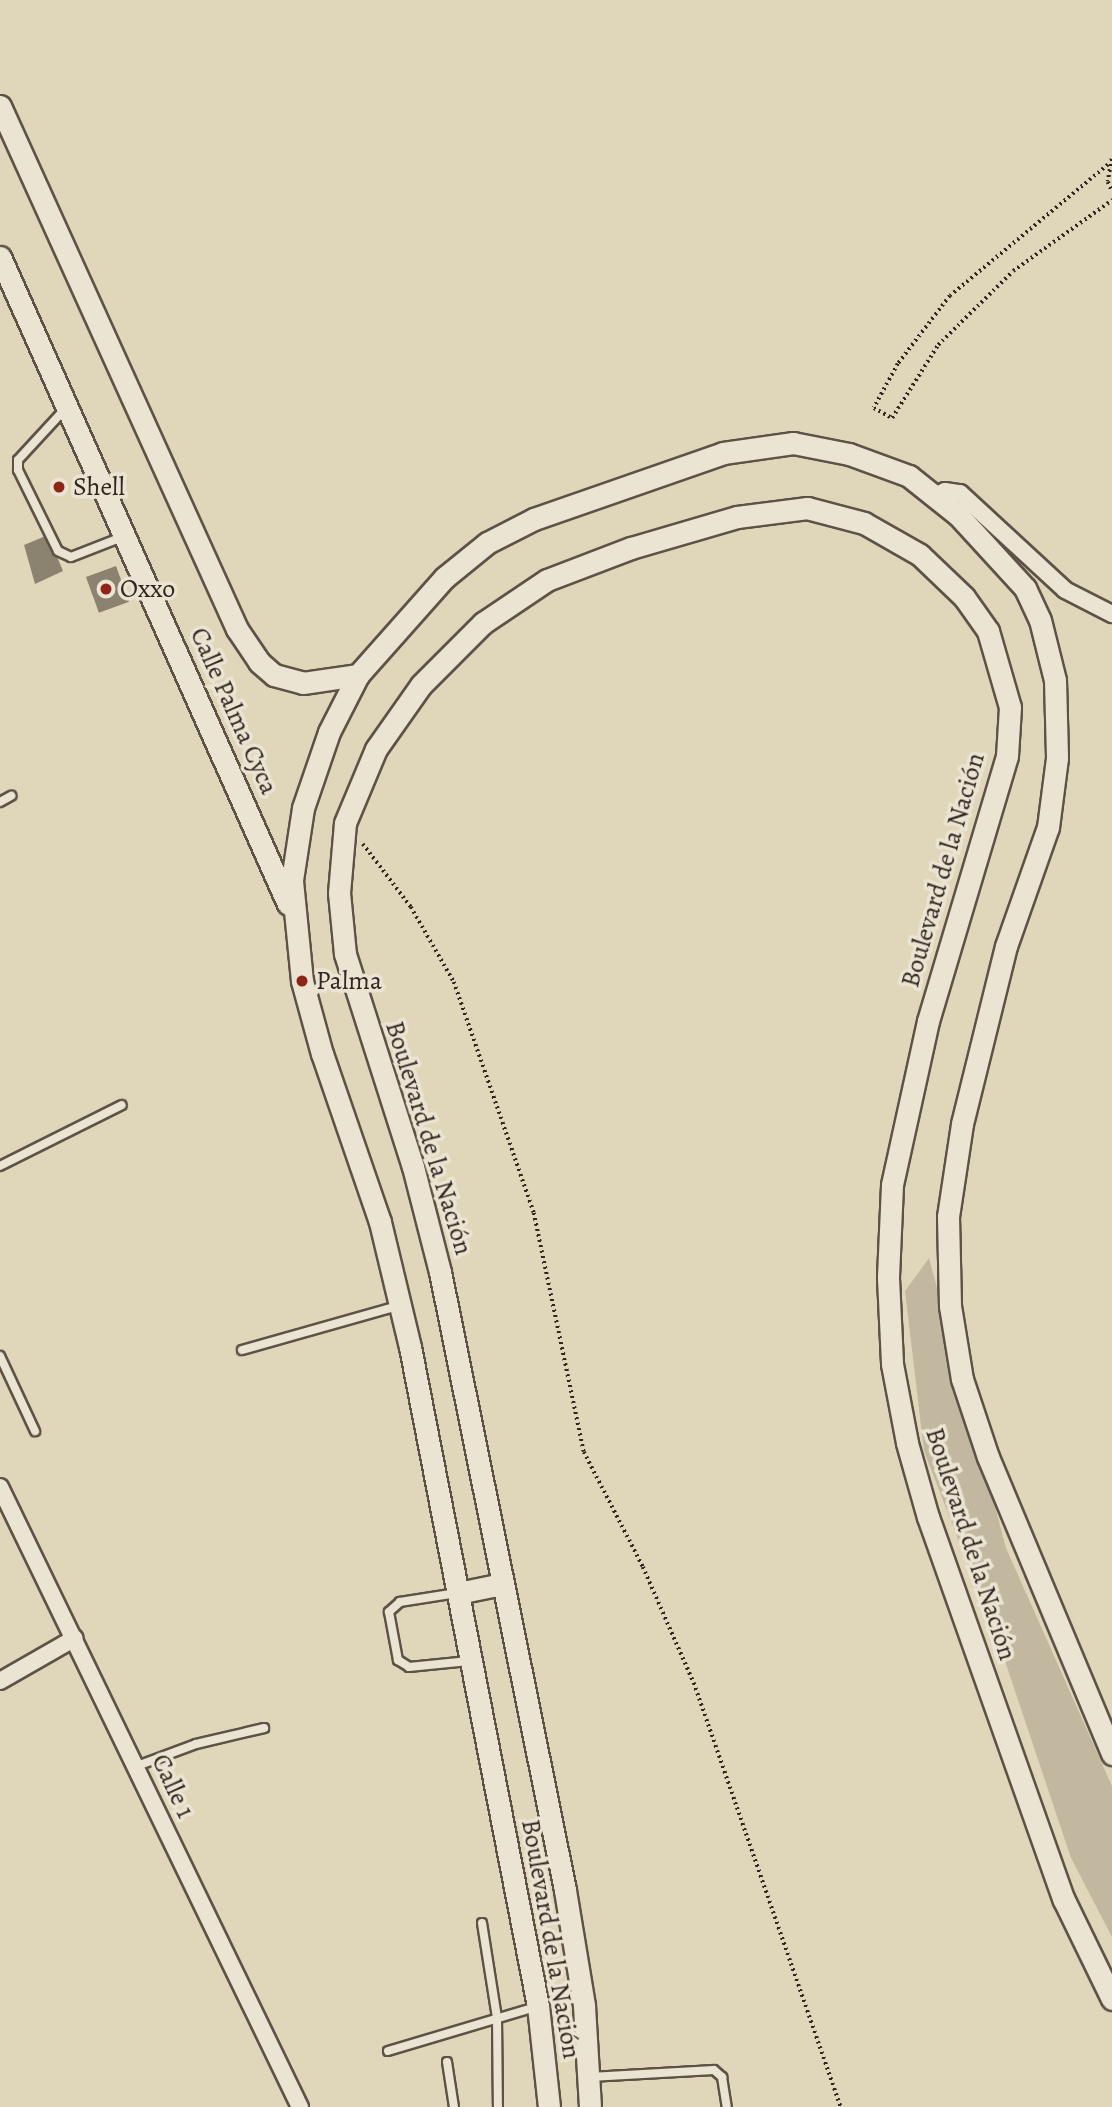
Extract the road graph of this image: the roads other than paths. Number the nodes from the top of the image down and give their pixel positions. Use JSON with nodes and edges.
{"nodes":[{"id":1,"x":0,"y":106,"type":"edge"},
{"id":2,"x":0,"y":257,"type":"edge"},
{"id":3,"x":67,"y":406,"type":"junction"},
{"id":4,"x":935,"y":496,"type":"junction"},
{"id":5,"x":124,"y":536,"type":"junction"},
{"id":6,"x":1112,"y":614,"type":"edge"},
{"id":7,"x":358,"y":675,"type":"junction"},
{"id":8,"x":12,"y":796,"type":"dead end"},
{"id":9,"x":0,"y":802,"type":"edge"},
{"id":10,"x":294,"y":921,"type":"junction"},
{"id":11,"x":122,"y":1105,"type":"dead end"},
{"id":12,"x":0,"y":1166,"type":"edge"},
{"id":13,"x":400,"y":1305,"type":"junction"},
{"id":14,"x":242,"y":1350,"type":"dead end"},
{"id":15,"x":0,"y":1356,"type":"edge"},
{"id":16,"x":36,"y":1431,"type":"dead end"},
{"id":17,"x":0,"y":1486,"type":"edge"},
{"id":18,"x":502,"y":1584,"type":"junction"},
{"id":19,"x":458,"y":1592,"type":"junction"},
{"id":20,"x":75,"y":1638,"type":"junction"},
{"id":21,"x":471,"y":1661,"type":"junction"},
{"id":22,"x":0,"y":1681,"type":"edge"},
{"id":23,"x":264,"y":1728,"type":"dead end"},
{"id":24,"x":1112,"y":1754,"type":"edge"},
{"id":25,"x":137,"y":1766,"type":"junction"},
{"id":26,"x":482,"y":1923,"type":"dead end"},
{"id":27,"x":1112,"y":1998,"type":"edge"},
{"id":28,"x":538,"y":2006,"type":"junction"},
{"id":29,"x":497,"y":2018,"type":"junction"},
{"id":30,"x":388,"y":2051,"type":"dead end"},
{"id":31,"x":447,"y":2062,"type":"dead end"},
{"id":32,"x":590,"y":2078,"type":"junction"},
{"id":33,"x":300,"y":2107,"type":"edge"},
{"id":34,"x":454,"y":2107,"type":"edge"},
{"id":35,"x":498,"y":2107,"type":"edge"},
{"id":36,"x":549,"y":2107,"type":"edge"},
{"id":37,"x":590,"y":2107,"type":"edge"},
{"id":38,"x":727,"y":2107,"type":"edge"}],
"edges":[{"from":1,"to":7,"type":"main road","name":"Calle Palma Cyca"},
{"from":2,"to":3,"type":"main road","name":"Calle Palma Cyca"},
{"from":3,"to":5,"type":"main road","name":"Calle Palma Cyca"},
{"from":3,"to":5,"type":"lane"},
{"from":4,"to":6,"type":"street"},
{"from":4,"to":7,"type":"main road","name":"Boulevard de la Nación"},
{"from":4,"to":24,"type":"main road","name":"Boulevard de la Nación"},
{"from":5,"to":10,"type":"main road","name":"Calle Palma Cyca"},
{"from":7,"to":10,"type":"main road","name":"Boulevard de la Nación"},
{"from":8,"to":9,"type":"lane"},
{"from":10,"to":13,"type":"main road","name":"Boulevard de la Nación"},
{"from":11,"to":12,"type":"lane"},
{"from":13,"to":14,"type":"lane"},
{"from":13,"to":19,"type":"main road","name":"Boulevard de la Nación"},
{"from":15,"to":16,"type":"lane"},
{"from":17,"to":20,"type":"street","name":"Calle 1"},
{"from":18,"to":19,"type":"main road"},
{"from":18,"to":27,"type":"main road","name":"Boulevard de la Nación"},
{"from":18,"to":32,"type":"main road","name":"Boulevard de la Nación"},
{"from":19,"to":21,"type":"main road","name":"Boulevard de la Nación"},
{"from":19,"to":21,"type":"lane"},
{"from":20,"to":22,"type":"street"},
{"from":20,"to":25,"type":"street","name":"Calle 1"},
{"from":21,"to":28,"type":"main road","name":"Boulevard de la Nación"},
{"from":23,"to":25,"type":"lane"},
{"from":25,"to":33,"type":"street","name":"Calle 1"},
{"from":26,"to":29,"type":"lane"},
{"from":28,"to":29,"type":"lane"},
{"from":28,"to":36,"type":"main road","name":"Boulevard de la Nación"},
{"from":29,"to":30,"type":"lane"},
{"from":29,"to":35,"type":"lane"},
{"from":31,"to":34,"type":"lane"},
{"from":32,"to":37,"type":"main road","name":"Boulevard de la Nación"},
{"from":32,"to":38,"type":"lane"}]}
